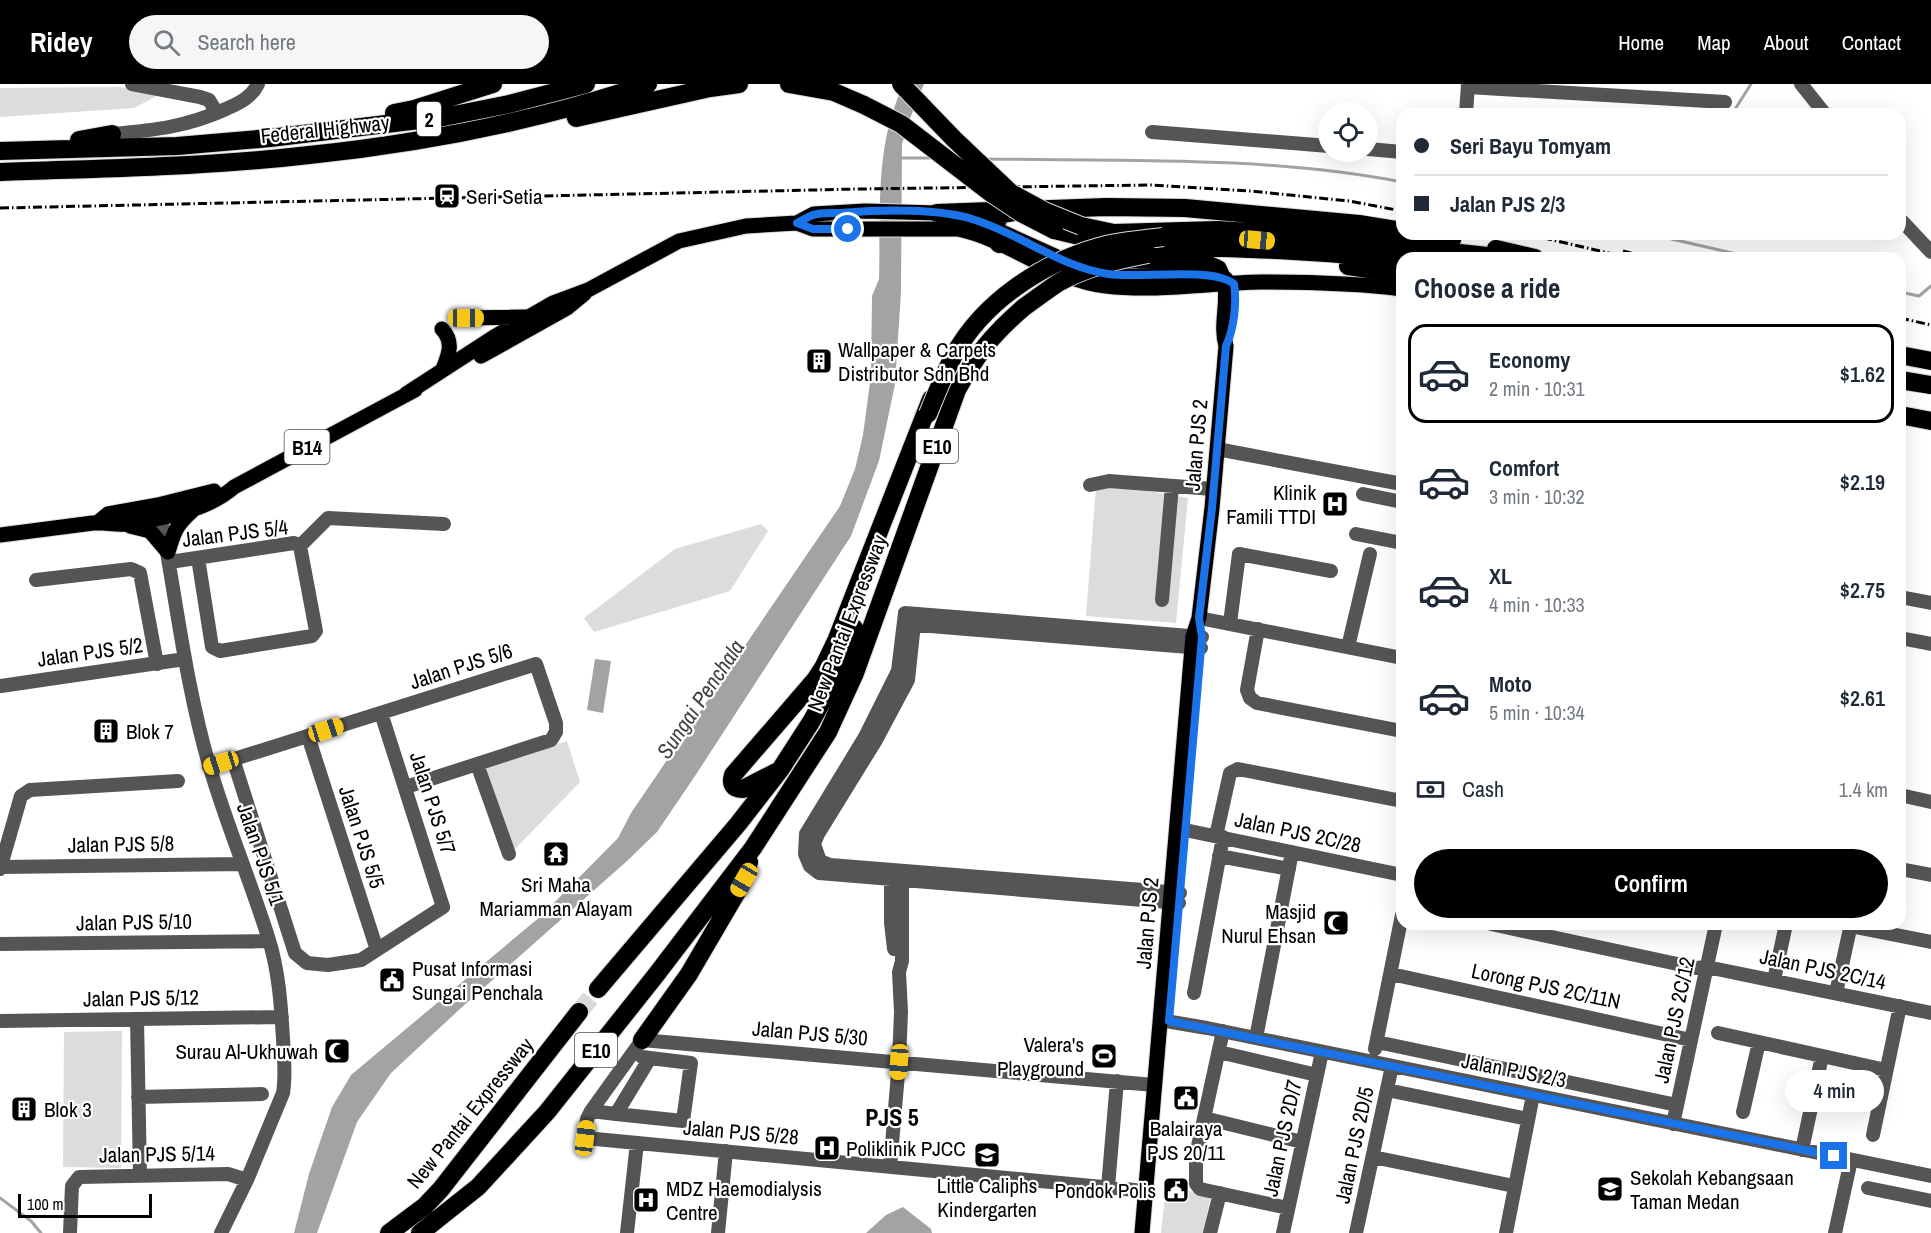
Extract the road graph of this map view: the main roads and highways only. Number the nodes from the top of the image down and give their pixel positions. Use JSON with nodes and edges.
{"nodes":[{"id":1,"x":493,"y":84,"type":"edge"},
{"id":2,"x":586,"y":84,"type":"edge"},
{"id":3,"x":648,"y":84,"type":"edge"},
{"id":4,"x":739,"y":84,"type":"edge"},
{"id":5,"x":902,"y":84,"type":"edge"},
{"id":6,"x":794,"y":85,"type":"edge"},
{"id":7,"x":495,"y":127,"type":"junction"},
{"id":8,"x":112,"y":134,"type":"road end"},
{"id":9,"x":270,"y":138,"type":"junction"},
{"id":10,"x":0,"y":151,"type":"edge"},
{"id":11,"x":0,"y":172,"type":"edge"},
{"id":12,"x":1024,"y":209,"type":"junction"},
{"id":13,"x":937,"y":213,"type":"junction"},
{"id":14,"x":797,"y":223,"type":"junction"},
{"id":15,"x":1054,"y":230,"type":"junction"},
{"id":16,"x":1396,"y":230,"type":"edge"},
{"id":17,"x":996,"y":235,"type":"junction"},
{"id":18,"x":1453,"y":240,"type":"edge"},
{"id":19,"x":1450,"y":252,"type":"edge"},
{"id":20,"x":1510,"y":252,"type":"edge"},
{"id":21,"x":1396,"y":254,"type":"edge"},
{"id":22,"x":1396,"y":261,"type":"edge"},
{"id":23,"x":1396,"y":273,"type":"edge"},
{"id":24,"x":1061,"y":275,"type":"junction"},
{"id":25,"x":1227,"y":282,"type":"junction"},
{"id":26,"x":1396,"y":289,"type":"edge"},
{"id":27,"x":588,"y":290,"type":"junction"},
{"id":28,"x":529,"y":317,"type":"junction"},
{"id":29,"x":466,"y":318,"type":"dead end"},
{"id":30,"x":442,"y":328,"type":"dead end"},
{"id":31,"x":1906,"y":356,"type":"edge"},
{"id":32,"x":1931,"y":361,"type":"edge"},
{"id":33,"x":443,"y":369,"type":"junction"},
{"id":34,"x":1906,"y":381,"type":"edge"},
{"id":35,"x":1931,"y":385,"type":"edge"},
{"id":36,"x":406,"y":394,"type":"junction"},
{"id":37,"x":1906,"y":416,"type":"edge"},
{"id":38,"x":1931,"y":421,"type":"edge"},
{"id":39,"x":234,"y":487,"type":"junction"},
{"id":40,"x":196,"y":507,"type":"junction"},
{"id":41,"x":159,"y":511,"type":"junction"},
{"id":42,"x":97,"y":523,"type":"junction"},
{"id":43,"x":123,"y":524,"type":"junction"},
{"id":44,"x":3,"y":536,"type":"edge"},
{"id":45,"x":873,"y":602,"type":"junction"},
{"id":46,"x":1197,"y":642,"type":"junction"},
{"id":47,"x":780,"y":770,"type":"junction"},
{"id":48,"x":753,"y":848,"type":"junction"},
{"id":49,"x":1175,"y":898,"type":"junction"},
{"id":50,"x":598,"y":989,"type":"tunnel mouth"},
{"id":51,"x":579,"y":1012,"type":"tunnel mouth"},
{"id":52,"x":1164,"y":1020,"type":"junction"},
{"id":53,"x":642,"y":1040,"type":"road end"},
{"id":54,"x":389,"y":1233,"type":"edge"},
{"id":55,"x":420,"y":1233,"type":"edge"},
{"id":56,"x":1142,"y":1233,"type":"edge"},
{"id":57,"x":1152,"y":1233,"type":"edge"}],
"edges":[{"from":1,"to":9,"type":"highway"},
{"from":2,"to":9,"type":"highway","name":"Federal Highway","number":"2"},
{"from":3,"to":7,"type":"highway","name":"Federal Highway","number":"2"},
{"from":4,"to":7,"type":"highway"},
{"from":5,"to":19,"type":"highway","bridge":true},
{"from":6,"to":15,"type":"highway","bridge":true},
{"from":7,"to":11,"type":"highway","name":"Federal Highway","number":"2"},
{"from":8,"to":10,"type":"highway"},
{"from":9,"to":10,"type":"highway","name":"Federal Highway","number":"2"},
{"from":12,"to":13,"type":"highway"},
{"from":12,"to":16,"type":"highway"},
{"from":12,"to":17,"type":"highway"},
{"from":13,"to":14,"type":"main road","number":"B14"},
{"from":13,"to":17,"type":"main road","number":"B14"},
{"from":14,"to":17,"type":"main road","number":"B14"},
{"from":14,"to":27,"type":"main road","number":"B14"},
{"from":15,"to":22,"type":"highway"},
{"from":15,"to":25,"type":"highway"},
{"from":17,"to":24,"type":"main road","number":"B14"},
{"from":17,"to":25,"type":"main road","number":"B14"},
{"from":18,"to":20,"type":"highway"},
{"from":21,"to":45,"type":"highway","name":"New Pantai Expressway","number":"E10","bridge":true},
{"from":23,"to":45,"type":"highway","name":"New Pantai Expressway","number":"E10","bridge":true},
{"from":24,"to":25,"type":"main road","number":"B14"},
{"from":24,"to":47,"type":"highway"},
{"from":25,"to":26,"type":"main road","number":"B14"},
{"from":25,"to":46,"type":"main road","name":"Jalan PJS 2"},
{"from":27,"to":28,"type":"main road","number":"B14"},
{"from":27,"to":36,"type":"main road","number":"B14"},
{"from":28,"to":29,"type":"main road"},
{"from":28,"to":33,"type":"main road","number":"B14"},
{"from":30,"to":33,"type":"main road"},
{"from":31,"to":32,"type":"highway"},
{"from":33,"to":36,"type":"main road","number":"B14"},
{"from":34,"to":35,"type":"highway"},
{"from":36,"to":39,"type":"main road","number":"B14"},
{"from":37,"to":38,"type":"highway"},
{"from":39,"to":40,"type":"main road","number":"B14"},
{"from":39,"to":41,"type":"main road","number":"B14"},
{"from":40,"to":41,"type":"main road","number":"B14"},
{"from":40,"to":43,"type":"main road"},
{"from":41,"to":42,"type":"main road","number":"B14"},
{"from":41,"to":43,"type":"main road","number":"B14"},
{"from":42,"to":43,"type":"main road","number":"B14"},
{"from":42,"to":44,"type":"main road","number":"B14"},
{"from":45,"to":47,"type":"highway","name":"New Pantai Expressway","number":"E10"},
{"from":45,"to":48,"type":"highway","name":"New Pantai Expressway","number":"E10"},
{"from":46,"to":49,"type":"main road","name":"Jalan PJS 2"},
{"from":46,"to":49,"type":"main road","name":"Jalan PJS 2"},
{"from":47,"to":50,"type":"highway","name":"New Pantai Expressway","number":"E10"},
{"from":48,"to":53,"type":"highway"},
{"from":48,"to":55,"type":"highway","name":"New Pantai Expressway","number":"E10"},
{"from":49,"to":52,"type":"main road","name":"Jalan PJS 2"},
{"from":51,"to":54,"type":"highway","name":"New Pantai Expressway","number":"E10"},
{"from":52,"to":56,"type":"main road","name":"Jalan PJS 2"},
{"from":52,"to":57,"type":"main road"}]}
